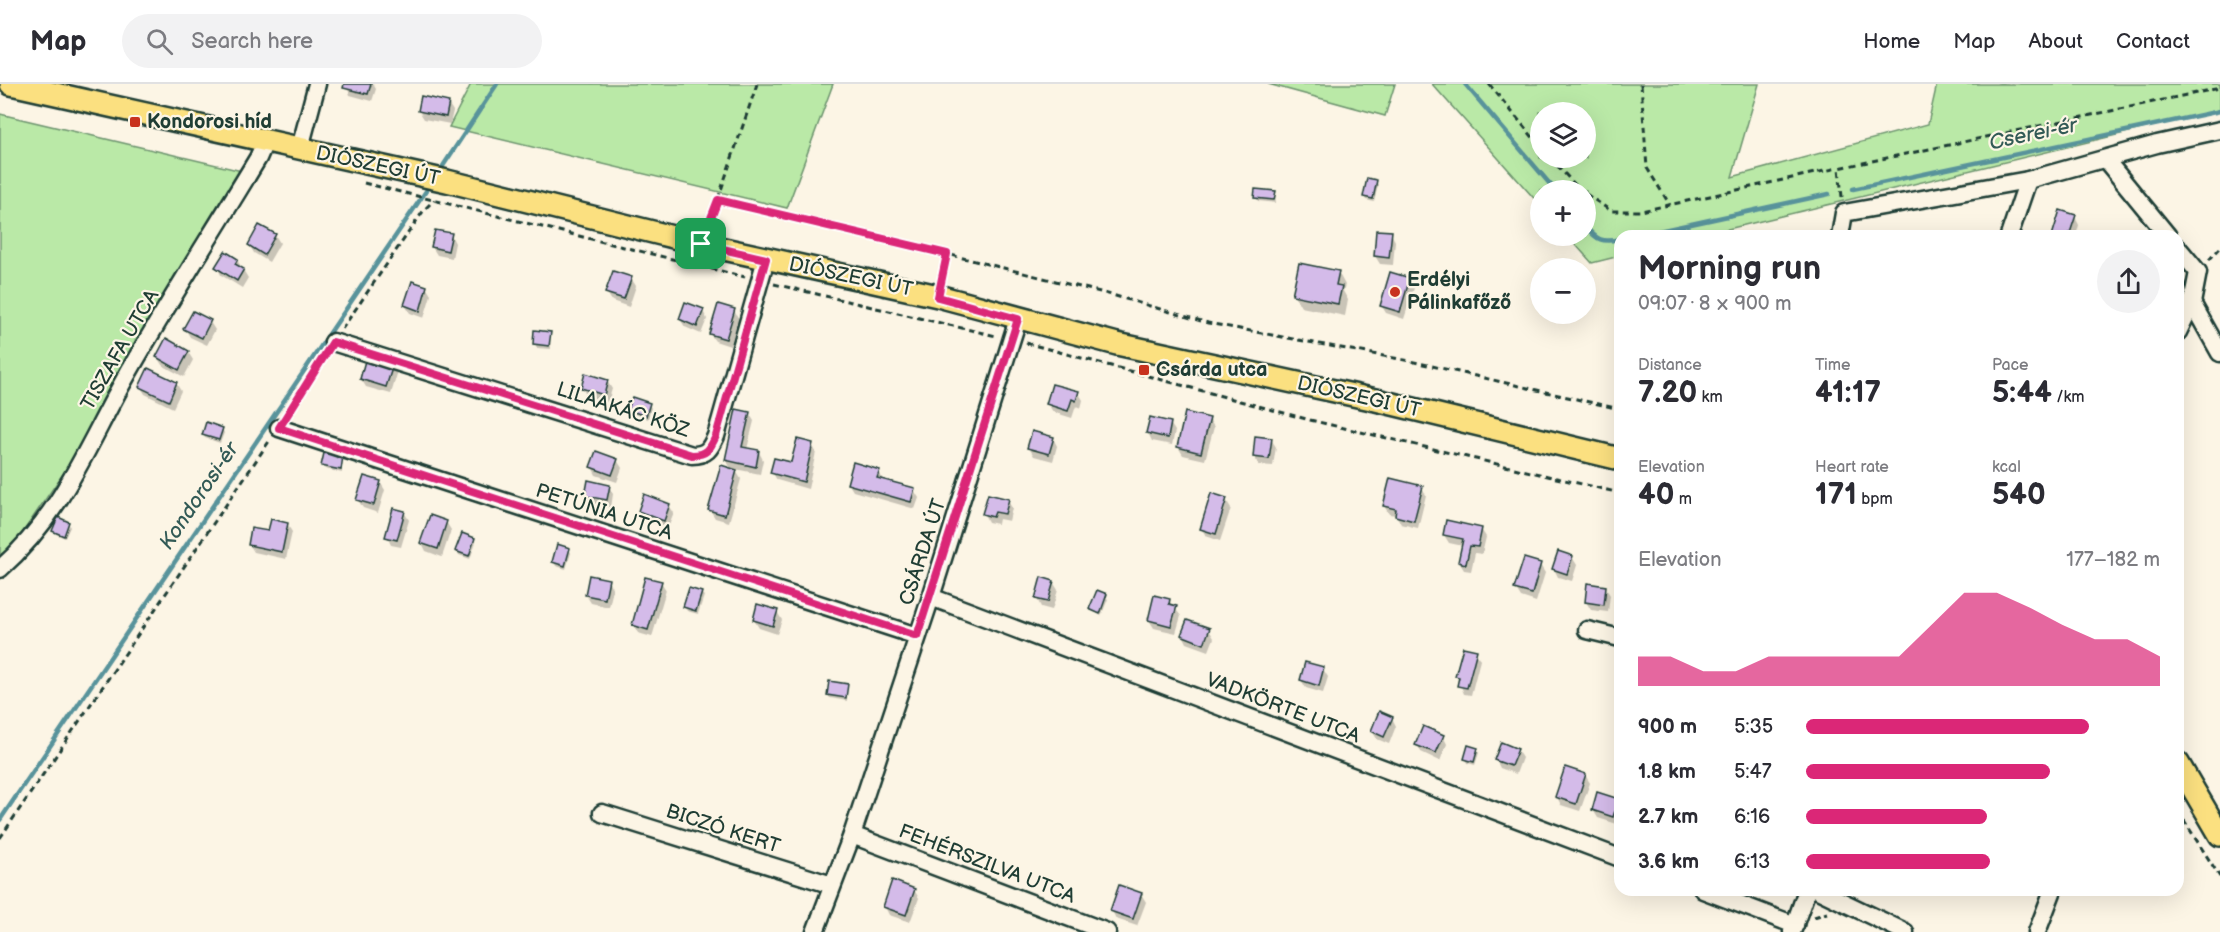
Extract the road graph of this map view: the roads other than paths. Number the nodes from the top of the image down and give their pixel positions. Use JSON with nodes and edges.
{"nodes":[{"id":1,"x":11,"y":84,"type":"edge"},
{"id":2,"x":317,"y":84,"type":"edge"},
{"id":3,"x":55,"y":89,"type":"edge"},
{"id":4,"x":2220,"y":130,"type":"edge"},
{"id":5,"x":265,"y":142,"type":"junction"},
{"id":6,"x":300,"y":148,"type":"junction"},
{"id":7,"x":2105,"y":159,"type":"junction"},
{"id":8,"x":2028,"y":180,"type":"junction"},
{"id":9,"x":1841,"y":230,"type":"edge"},
{"id":10,"x":2011,"y":230,"type":"edge"},
{"id":11,"x":2163,"y":230,"type":"edge"},
{"id":12,"x":2184,"y":255,"type":"edge"},
{"id":13,"x":766,"y":259,"type":"junction"},
{"id":14,"x":2192,"y":303,"type":"junction"},
{"id":15,"x":1018,"y":319,"type":"junction"},
{"id":16,"x":2184,"y":320,"type":"edge"},
{"id":17,"x":333,"y":342,"type":"road end"},
{"id":18,"x":2220,"y":353,"type":"edge"},
{"id":19,"x":279,"y":428,"type":"road end"},
{"id":20,"x":1614,"y":458,"type":"edge"},
{"id":21,"x":0,"y":569,"type":"edge"},
{"id":22,"x":931,"y":597,"type":"junction"},
{"id":23,"x":1587,"y":630,"type":"dead end"},
{"id":24,"x":917,"y":636,"type":"junction"},
{"id":25,"x":1614,"y":637,"type":"edge"},
{"id":26,"x":2184,"y":774,"type":"edge"},
{"id":27,"x":602,"y":813,"type":"dead end"},
{"id":28,"x":852,"y":835,"type":"junction"},
{"id":29,"x":2220,"y":835,"type":"edge"},
{"id":30,"x":1614,"y":856,"type":"edge"},
{"id":31,"x":832,"y":885,"type":"junction"},
{"id":32,"x":1717,"y":896,"type":"edge"},
{"id":33,"x":1805,"y":896,"type":"edge"},
{"id":34,"x":1830,"y":896,"type":"edge"},
{"id":35,"x":2051,"y":896,"type":"edge"},
{"id":36,"x":1794,"y":928,"type":"edge"},
{"id":37,"x":815,"y":932,"type":"edge"},
{"id":38,"x":1107,"y":932,"type":"edge"},
{"id":39,"x":1905,"y":932,"type":"edge"},
{"id":40,"x":2037,"y":932,"type":"edge"}],
"edges":[{"from":1,"to":3,"type":"main road","name":"DIÓSZEGI ÚT"},
{"from":2,"to":6,"type":"street"},
{"from":3,"to":5,"type":"main road","name":"DIÓSZEGI ÚT"},
{"from":4,"to":7,"type":"street"},
{"from":5,"to":6,"type":"main road","name":"DIÓSZEGI ÚT"},
{"from":5,"to":21,"type":"street","name":"TISZAFA UTCA"},
{"from":6,"to":13,"type":"main road","name":"DIÓSZEGI ÚT"},
{"from":7,"to":8,"type":"street"},
{"from":7,"to":11,"type":"street"},
{"from":8,"to":9,"type":"street"},
{"from":8,"to":10,"type":"street"},
{"from":12,"to":14,"type":"street"},
{"from":13,"to":15,"type":"main road","name":"DIÓSZEGI ÚT"},
{"from":13,"to":17,"type":"street","name":"LILAAKÁC KÖZ"},
{"from":14,"to":16,"type":"street"},
{"from":14,"to":18,"type":"street"},
{"from":15,"to":20,"type":"main road","name":"DIÓSZEGI ÚT"},
{"from":15,"to":22,"type":"street","name":"CSÁRDA ÚT"},
{"from":19,"to":24,"type":"street","name":"PETÚNIA UTCA"},
{"from":22,"to":24,"type":"street","name":"CSÁRDA ÚT"},
{"from":22,"to":30,"type":"street","name":"VADKÖRTE UTCA"},
{"from":23,"to":25,"type":"street"},
{"from":24,"to":28,"type":"street","name":"CSÁRDA ÚT"},
{"from":26,"to":29,"type":"main road"},
{"from":27,"to":31,"type":"street","name":"BICZÓ KERT"},
{"from":28,"to":31,"type":"street","name":"CSÁRDA ÚT"},
{"from":28,"to":38,"type":"street","name":"FEHÉRSZILVA UTCA"},
{"from":31,"to":37,"type":"street","name":"CSÁRDA ÚT"},
{"from":32,"to":36,"type":"street"},
{"from":33,"to":36,"type":"street"},
{"from":34,"to":39,"type":"street"},
{"from":35,"to":40,"type":"street"}]}
